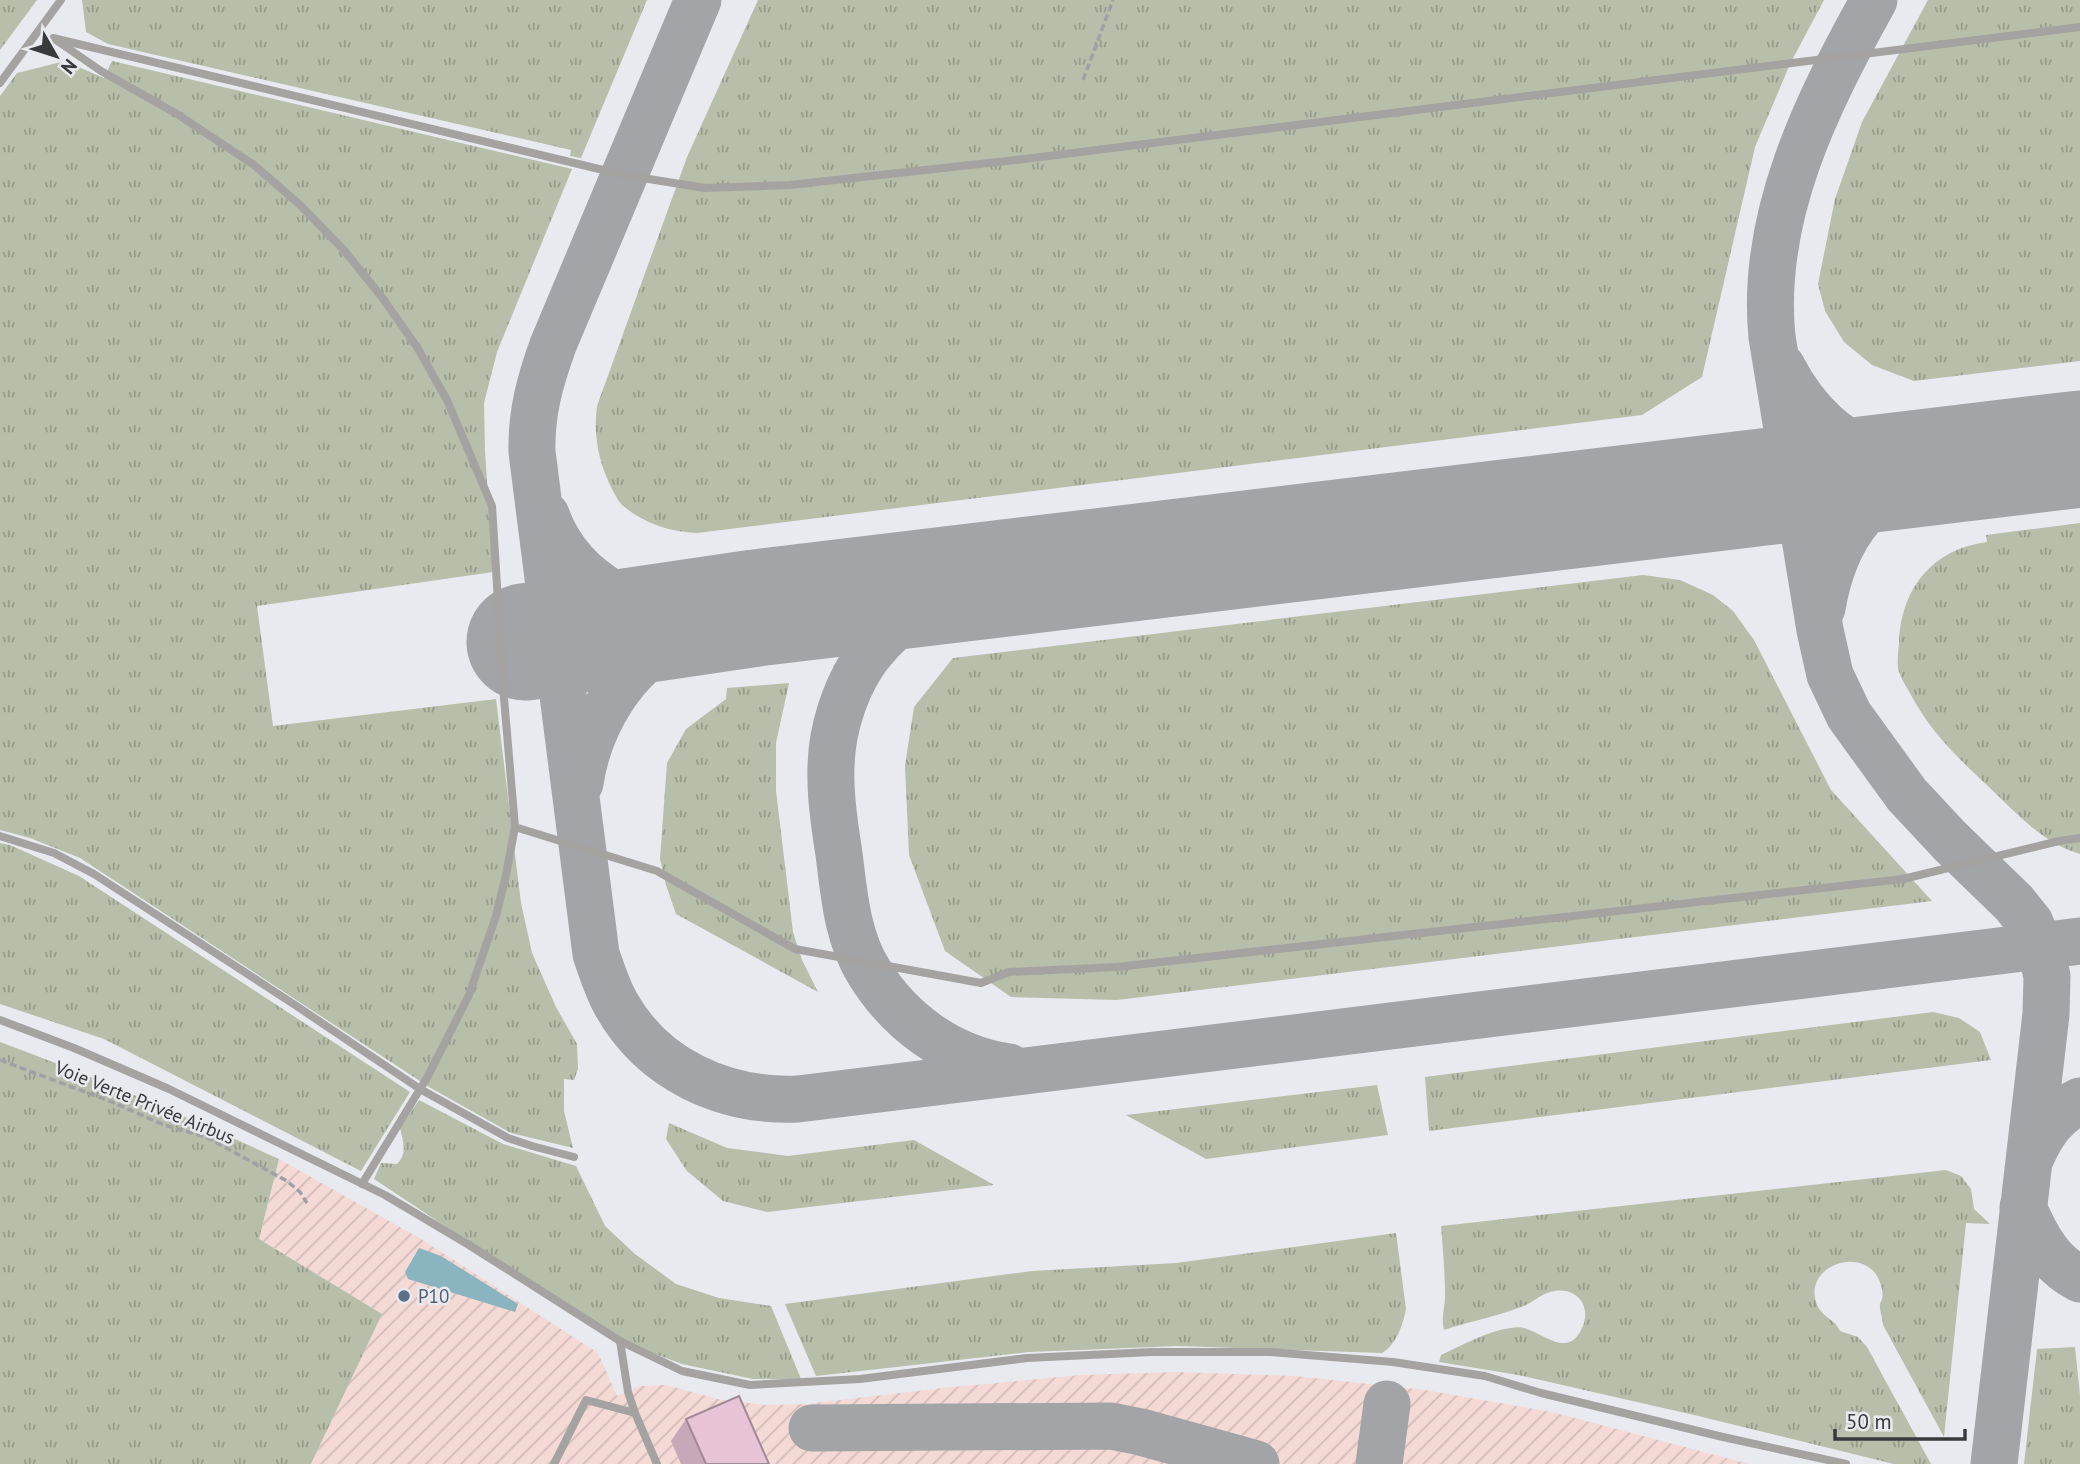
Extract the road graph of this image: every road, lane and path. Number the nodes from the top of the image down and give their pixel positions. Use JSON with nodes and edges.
{"nodes":[{"id":1,"x":61,"y":0,"type":"edge"},
{"id":2,"x":1113,"y":0,"type":"edge"},
{"id":3,"x":2080,"y":27,"type":"edge"},
{"id":4,"x":40,"y":29,"type":"junction"},
{"id":5,"x":53,"y":38,"type":"junction"},
{"id":6,"x":1083,"y":80,"type":"dead end"},
{"id":7,"x":0,"y":83,"type":"edge"},
{"id":8,"x":515,"y":827,"type":"junction"},
{"id":9,"x":0,"y":836,"type":"edge"},
{"id":10,"x":2080,"y":838,"type":"edge"},
{"id":11,"x":0,"y":1020,"type":"edge"},
{"id":12,"x":0,"y":1060,"type":"edge"},
{"id":13,"x":420,"y":1089,"type":"junction"},
{"id":14,"x":574,"y":1157,"type":"dead end"},
{"id":15,"x":362,"y":1184,"type":"junction"},
{"id":16,"x":307,"y":1203,"type":"dead end"},
{"id":17,"x":620,"y":1342,"type":"junction"},
{"id":18,"x":635,"y":1413,"type":"junction"},
{"id":19,"x":554,"y":1464,"type":"edge"},
{"id":20,"x":657,"y":1464,"type":"edge"},
{"id":21,"x":1846,"y":1464,"type":"edge"}],
"edges":[{"from":1,"to":4,"type":"lane"},
{"from":2,"to":6,"type":"path"},
{"from":3,"to":5,"type":"lane"},
{"from":4,"to":5,"type":"lane"},
{"from":4,"to":7,"type":"lane"},
{"from":5,"to":8,"type":"lane"},
{"from":8,"to":10,"type":"lane"},
{"from":8,"to":13,"type":"lane"},
{"from":9,"to":13,"type":"lane"},
{"from":11,"to":15,"type":"lane"},
{"from":12,"to":16,"type":"path","name":"Voie Verte Privée Airbus"},
{"from":13,"to":14,"type":"lane"},
{"from":13,"to":15,"type":"lane"},
{"from":15,"to":17,"type":"lane"},
{"from":17,"to":18,"type":"lane"},
{"from":17,"to":21,"type":"lane"},
{"from":18,"to":19,"type":"lane"},
{"from":18,"to":20,"type":"lane"}]}
